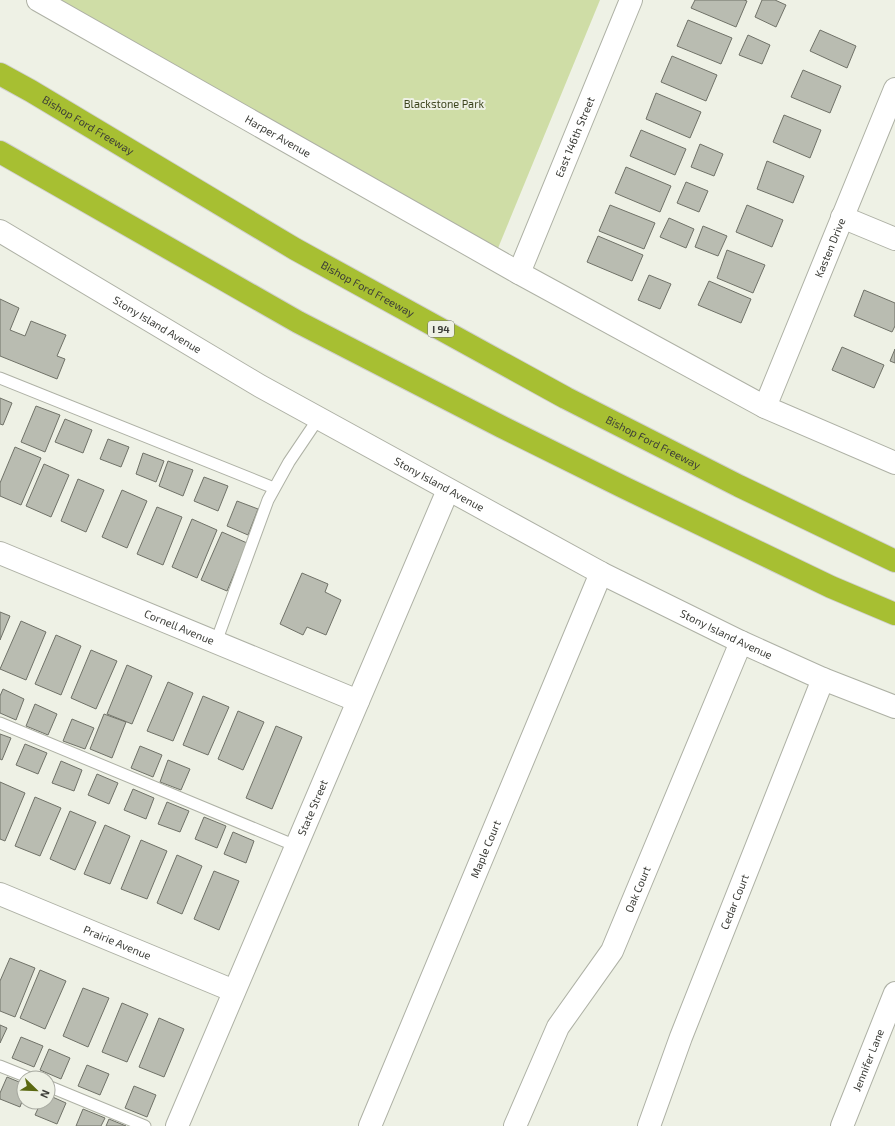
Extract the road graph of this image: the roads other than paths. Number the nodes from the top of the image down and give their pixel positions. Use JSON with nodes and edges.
{"nodes":[{"id":1,"x":38,"y":0,"type":"edge"},
{"id":2,"x":631,"y":0,"type":"edge"},
{"id":3,"x":0,"y":74,"type":"edge"},
{"id":4,"x":895,"y":89,"type":"edge"},
{"id":5,"x":0,"y":152,"type":"edge"},
{"id":6,"x":842,"y":217,"type":"junction"},
{"id":7,"x":0,"y":232,"type":"edge"},
{"id":8,"x":895,"y":239,"type":"edge"},
{"id":9,"x":518,"y":273,"type":"junction"},
{"id":10,"x":0,"y":378,"type":"edge"},
{"id":11,"x":765,"y":407,"type":"junction"},
{"id":12,"x":318,"y":419,"type":"junction"},
{"id":13,"x":895,"y":463,"type":"edge"},
{"id":14,"x":274,"y":488,"type":"junction"},
{"id":15,"x":448,"y":490,"type":"junction"},
{"id":16,"x":0,"y":554,"type":"edge"},
{"id":17,"x":895,"y":561,"type":"edge"},
{"id":18,"x":601,"y":573,"type":"junction"},
{"id":19,"x":895,"y":614,"type":"edge"},
{"id":20,"x":216,"y":642,"type":"junction"},
{"id":21,"x":741,"y":642,"type":"junction"},
{"id":22,"x":823,"y":679,"type":"junction"},
{"id":23,"x":358,"y":701,"type":"junction"},
{"id":24,"x":895,"y":706,"type":"edge"},
{"id":25,"x":0,"y":723,"type":"edge"},
{"id":26,"x":296,"y":846,"type":"junction"},
{"id":27,"x":0,"y":894,"type":"edge"},
{"id":28,"x":234,"y":991,"type":"junction"},
{"id":29,"x":895,"y":993,"type":"edge"},
{"id":30,"x":0,"y":1066,"type":"edge"},
{"id":31,"x":16,"y":1072,"type":"edge"},
{"id":32,"x":56,"y":1089,"type":"edge"},
{"id":33,"x":145,"y":1126,"type":"edge"},
{"id":34,"x":177,"y":1126,"type":"edge"},
{"id":35,"x":370,"y":1126,"type":"edge"},
{"id":36,"x":515,"y":1126,"type":"edge"},
{"id":37,"x":649,"y":1126,"type":"edge"},
{"id":38,"x":842,"y":1126,"type":"edge"}],
"edges":[{"from":1,"to":9,"type":"street","name":"Harper Avenue"},
{"from":2,"to":9,"type":"street","name":"East 146th Street"},
{"from":3,"to":17,"type":"highway","name":"Bishop Ford Freeway","number":"I 94"},
{"from":4,"to":6,"type":"street","name":"Kasten Drive"},
{"from":5,"to":19,"type":"highway"},
{"from":6,"to":8,"type":"street"},
{"from":6,"to":11,"type":"street","name":"Kasten Drive"},
{"from":7,"to":12,"type":"street","name":"Stony Island Avenue"},
{"from":9,"to":11,"type":"street"},
{"from":10,"to":14,"type":"lane"},
{"from":11,"to":13,"type":"street"},
{"from":12,"to":14,"type":"lane"},
{"from":12,"to":15,"type":"street","name":"Stony Island Avenue"},
{"from":14,"to":20,"type":"lane"},
{"from":15,"to":18,"type":"street","name":"Stony Island Avenue"},
{"from":15,"to":23,"type":"street","name":"State Street"},
{"from":16,"to":20,"type":"street","name":"Cornell Avenue"},
{"from":18,"to":21,"type":"street","name":"Stony Island Avenue"},
{"from":18,"to":35,"type":"street","name":"Maple Court"},
{"from":20,"to":23,"type":"street","name":"Cornell Avenue"},
{"from":21,"to":22,"type":"street","name":"Stony Island Avenue"},
{"from":21,"to":36,"type":"street","name":"Oak Court"},
{"from":22,"to":24,"type":"street","name":"Stony Island Avenue"},
{"from":22,"to":37,"type":"street","name":"Cedar Court"},
{"from":23,"to":26,"type":"street","name":"State Street"},
{"from":25,"to":26,"type":"lane"},
{"from":26,"to":28,"type":"street","name":"State Street"},
{"from":27,"to":28,"type":"street","name":"Prairie Avenue"},
{"from":28,"to":34,"type":"street","name":"State Street"},
{"from":29,"to":38,"type":"street","name":"Jennifer Lane"},
{"from":30,"to":31,"type":"lane"},
{"from":32,"to":33,"type":"lane"}]}
